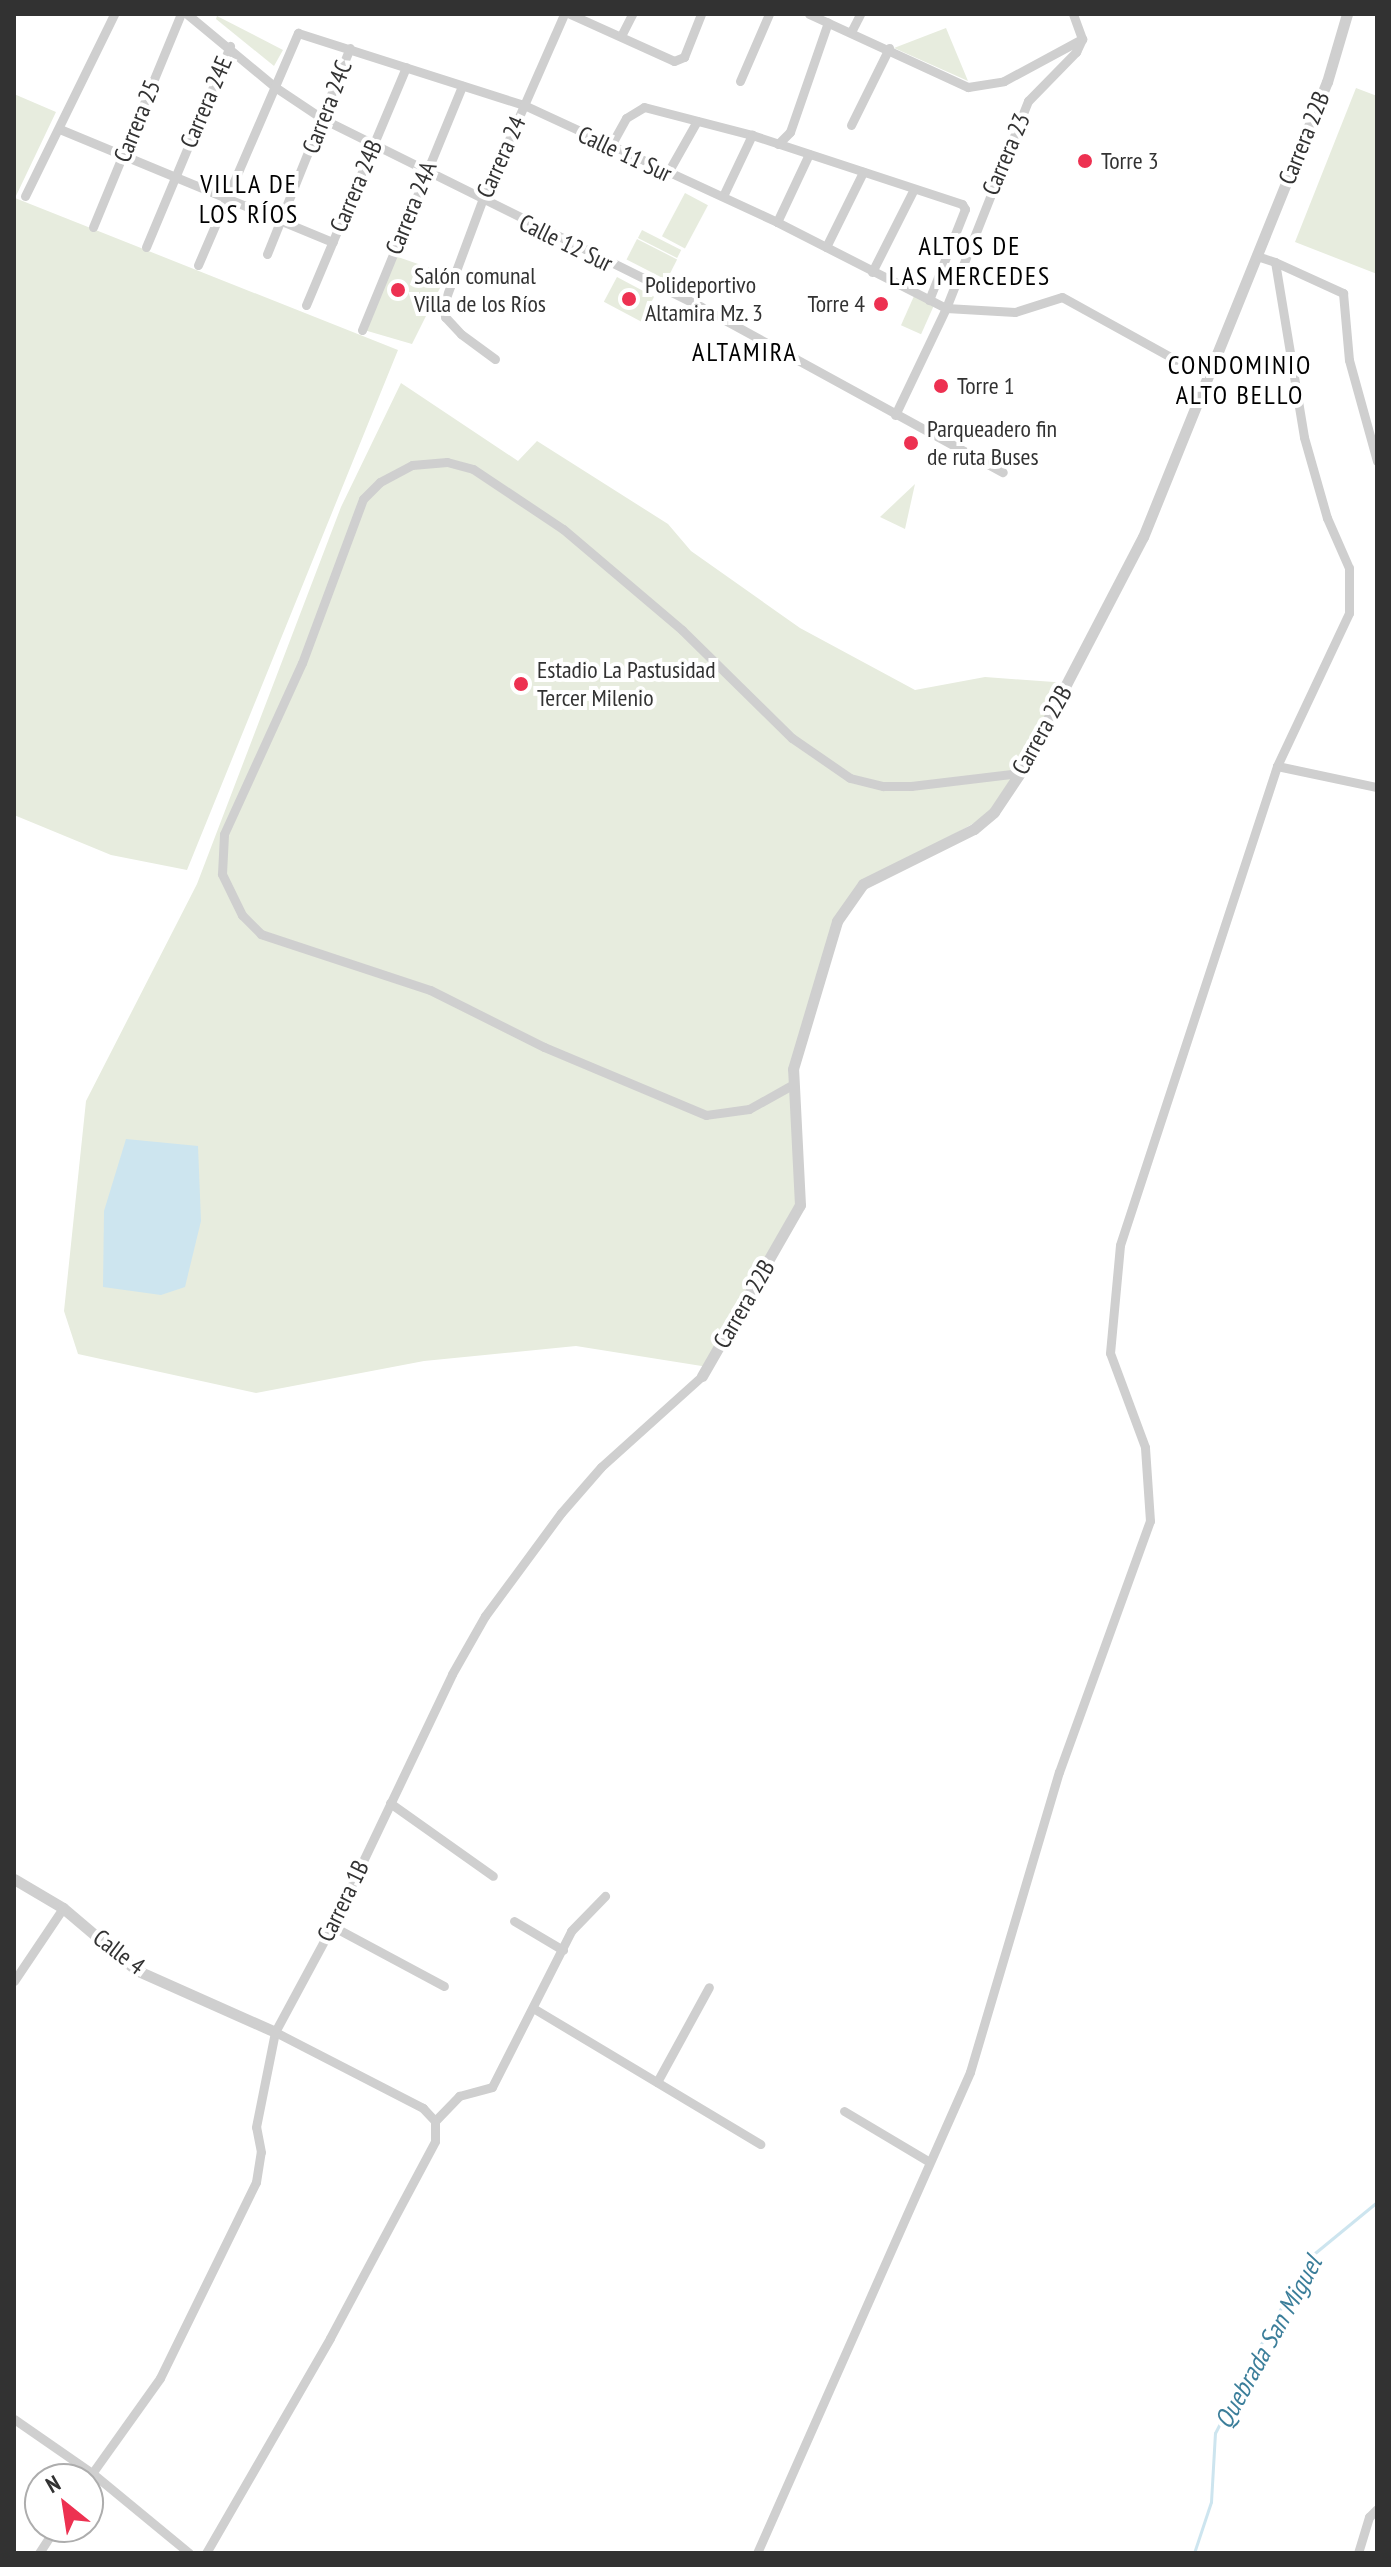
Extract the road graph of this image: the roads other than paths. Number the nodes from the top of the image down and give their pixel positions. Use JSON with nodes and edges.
{"nodes":[{"id":1,"x":114,"y":14,"type":"edge"},
{"id":2,"x":181,"y":14,"type":"edge"},
{"id":3,"x":187,"y":14,"type":"edge"},
{"id":4,"x":564,"y":14,"type":"edge"},
{"id":5,"x":570,"y":14,"type":"edge"},
{"id":6,"x":632,"y":14,"type":"edge"},
{"id":7,"x":701,"y":14,"type":"edge"},
{"id":8,"x":769,"y":14,"type":"edge"},
{"id":9,"x":809,"y":14,"type":"edge"},
{"id":10,"x":860,"y":14,"type":"edge"},
{"id":11,"x":1073,"y":14,"type":"edge"},
{"id":12,"x":1347,"y":14,"type":"edge"},
{"id":13,"x":828,"y":22,"type":"junction"},
{"id":14,"x":851,"y":32,"type":"junction"},
{"id":15,"x":621,"y":36,"type":"junction"},
{"id":16,"x":1082,"y":39,"type":"junction"},
{"id":17,"x":230,"y":46,"type":"junction"},
{"id":18,"x":350,"y":48,"type":"junction"},
{"id":19,"x":889,"y":48,"type":"junction"},
{"id":20,"x":406,"y":67,"type":"junction"},
{"id":21,"x":740,"y":81,"type":"dead end"},
{"id":22,"x":462,"y":86,"type":"junction"},
{"id":23,"x":275,"y":87,"type":"junction"},
{"id":24,"x":524,"y":105,"type":"junction"},
{"id":25,"x":323,"y":119,"type":"junction"},
{"id":26,"x":697,"y":121,"type":"junction"},
{"id":27,"x":851,"y":125,"type":"dead end"},
{"id":28,"x":62,"y":130,"type":"junction"},
{"id":29,"x":752,"y":135,"type":"junction"},
{"id":30,"x":778,"y":144,"type":"junction"},
{"id":31,"x":374,"y":145,"type":"junction"},
{"id":32,"x":610,"y":147,"type":"junction"},
{"id":33,"x":123,"y":154,"type":"junction"},
{"id":34,"x":809,"y":154,"type":"junction"},
{"id":35,"x":426,"y":170,"type":"junction"},
{"id":36,"x":863,"y":172,"type":"junction"},
{"id":37,"x":176,"y":174,"type":"junction"},
{"id":38,"x":667,"y":174,"type":"junction"},
{"id":39,"x":913,"y":191,"type":"junction"},
{"id":40,"x":25,"y":196,"type":"dead end"},
{"id":41,"x":723,"y":196,"type":"junction"},
{"id":42,"x":228,"y":197,"type":"junction"},
{"id":43,"x":482,"y":201,"type":"junction"},
{"id":44,"x":282,"y":221,"type":"junction"},
{"id":45,"x":777,"y":222,"type":"junction"},
{"id":46,"x":93,"y":227,"type":"dead end"},
{"id":47,"x":333,"y":242,"type":"junction"},
{"id":48,"x":146,"y":247,"type":"dead end"},
{"id":49,"x":826,"y":247,"type":"junction"},
{"id":50,"x":267,"y":254,"type":"dead end"},
{"id":51,"x":1256,"y":256,"type":"junction"},
{"id":52,"x":1275,"y":262,"type":"junction"},
{"id":53,"x":198,"y":265,"type":"dead end"},
{"id":54,"x":872,"y":272,"type":"junction"},
{"id":55,"x":929,"y":300,"type":"junction"},
{"id":56,"x":306,"y":305,"type":"dead end"},
{"id":57,"x":946,"y":308,"type":"junction"},
{"id":58,"x":362,"y":330,"type":"dead end"},
{"id":59,"x":495,"y":359,"type":"dead end"},
{"id":60,"x":1176,"y":360,"type":"dead end"},
{"id":61,"x":895,"y":415,"type":"junction"},
{"id":62,"x":1374,"y":446,"type":"edge"},
{"id":63,"x":1377,"y":461,"type":"edge"},
{"id":64,"x":1003,"y":472,"type":"dead end"},
{"id":65,"x":1277,"y":766,"type":"junction"},
{"id":66,"x":1020,"y":773,"type":"junction"},
{"id":67,"x":1377,"y":787,"type":"edge"},
{"id":68,"x":792,"y":1085,"type":"junction"},
{"id":69,"x":702,"y":1376,"type":"joint"},
{"id":70,"x":390,"y":1803,"type":"junction"},
{"id":71,"x":493,"y":1876,"type":"dead end"},
{"id":72,"x":14,"y":1879,"type":"edge"},
{"id":73,"x":605,"y":1896,"type":"dead end"},
{"id":74,"x":63,"y":1908,"type":"junction"},
{"id":75,"x":514,"y":1921,"type":"dead end"},
{"id":76,"x":332,"y":1926,"type":"junction"},
{"id":77,"x":563,"y":1950,"type":"junction"},
{"id":78,"x":14,"y":1981,"type":"edge"},
{"id":79,"x":444,"y":1986,"type":"dead end"},
{"id":80,"x":709,"y":1987,"type":"dead end"},
{"id":81,"x":533,"y":2008,"type":"junction"},
{"id":82,"x":275,"y":2032,"type":"junction"},
{"id":83,"x":657,"y":2082,"type":"junction"},
{"id":84,"x":844,"y":2111,"type":"dead end"},
{"id":85,"x":435,"y":2121,"type":"junction"},
{"id":86,"x":760,"y":2144,"type":"dead end"},
{"id":87,"x":928,"y":2161,"type":"junction"},
{"id":88,"x":14,"y":2419,"type":"edge"},
{"id":89,"x":73,"y":2463,"type":"edge"},
{"id":90,"x":99,"y":2463,"type":"edge"},
{"id":91,"x":104,"y":2487,"type":"edge"},
{"id":92,"x":1377,"y":2509,"type":"edge"},
{"id":93,"x":1356,"y":2552,"type":"edge"},
{"id":94,"x":189,"y":2553,"type":"edge"},
{"id":95,"x":206,"y":2553,"type":"edge"},
{"id":96,"x":757,"y":2553,"type":"edge"}],
"edges":[{"from":1,"to":28,"type":"street"},
{"from":2,"to":33,"type":"street","name":"Carrera 25"},
{"from":3,"to":17,"type":"street","name":"Calle 12 Sur"},
{"from":4,"to":24,"type":"street","name":"Carrera 24"},
{"from":5,"to":15,"type":"street"},
{"from":6,"to":15,"type":"street"},
{"from":7,"to":15,"type":"street"},
{"from":8,"to":21,"type":"street"},
{"from":9,"to":13,"type":"street"},
{"from":10,"to":14,"type":"street"},
{"from":11,"to":16,"type":"street"},
{"from":12,"to":51,"type":"street","name":"Carrera 22B"},
{"from":13,"to":14,"type":"street"},
{"from":13,"to":30,"type":"street"},
{"from":14,"to":19,"type":"street"},
{"from":16,"to":19,"type":"street"},
{"from":16,"to":57,"type":"street","name":"Carrera 23"},
{"from":17,"to":23,"type":"street","name":"Calle 12 Sur"},
{"from":17,"to":37,"type":"street","name":"Carrera 24E"},
{"from":18,"to":20,"type":"street","name":"Calle 11 Sur"},
{"from":18,"to":23,"type":"street","name":"Calle 11 Sur"},
{"from":18,"to":25,"type":"street","name":"Carrera 24C"},
{"from":19,"to":27,"type":"street"},
{"from":20,"to":22,"type":"street","name":"Calle 11 Sur"},
{"from":20,"to":31,"type":"street","name":"Carrera 24B"},
{"from":22,"to":24,"type":"street","name":"Calle 11 Sur"},
{"from":22,"to":35,"type":"street","name":"Carrera 24A"},
{"from":23,"to":25,"type":"street","name":"Calle 12 Sur"},
{"from":23,"to":42,"type":"street"},
{"from":24,"to":32,"type":"street","name":"Calle 11 Sur"},
{"from":24,"to":43,"type":"street","name":"Carrera 24"},
{"from":25,"to":31,"type":"street","name":"Calle 12 Sur"},
{"from":25,"to":44,"type":"street","name":"Carrera 24C"},
{"from":26,"to":29,"type":"street"},
{"from":26,"to":32,"type":"street"},
{"from":26,"to":38,"type":"street"},
{"from":28,"to":33,"type":"street"},
{"from":28,"to":40,"type":"street"},
{"from":29,"to":30,"type":"street"},
{"from":29,"to":41,"type":"street"},
{"from":30,"to":34,"type":"street"},
{"from":31,"to":35,"type":"street","name":"Calle 12 Sur"},
{"from":31,"to":47,"type":"street","name":"Carrera 24B"},
{"from":32,"to":38,"type":"street","name":"Calle 11 Sur"},
{"from":33,"to":37,"type":"street"},
{"from":33,"to":46,"type":"street","name":"Carrera 25"},
{"from":34,"to":36,"type":"street"},
{"from":34,"to":45,"type":"street"},
{"from":35,"to":43,"type":"street","name":"Calle 12 Sur"},
{"from":35,"to":58,"type":"street","name":"Carrera 24A"},
{"from":36,"to":39,"type":"street"},
{"from":36,"to":49,"type":"street"},
{"from":37,"to":42,"type":"street"},
{"from":37,"to":48,"type":"street","name":"Carrera 24E"},
{"from":38,"to":41,"type":"street","name":"Calle 11 Sur"},
{"from":39,"to":54,"type":"street"},
{"from":39,"to":55,"type":"street"},
{"from":41,"to":45,"type":"street","name":"Calle 11 Sur"},
{"from":42,"to":44,"type":"street"},
{"from":42,"to":53,"type":"street"},
{"from":43,"to":59,"type":"street","name":"Carrera 24"},
{"from":43,"to":61,"type":"street","name":"Calle 12 Sur"},
{"from":44,"to":47,"type":"street"},
{"from":44,"to":50,"type":"street","name":"Carrera 24C"},
{"from":45,"to":49,"type":"street","name":"Calle 11 Sur"},
{"from":47,"to":56,"type":"street","name":"Carrera 24B"},
{"from":49,"to":54,"type":"street","name":"Calle 11 Sur"},
{"from":51,"to":52,"type":"street"},
{"from":51,"to":66,"type":"street","name":"Carrera 22B"},
{"from":52,"to":62,"type":"street"},
{"from":52,"to":65,"type":"street"},
{"from":54,"to":55,"type":"street","name":"Calle 11 Sur"},
{"from":55,"to":57,"type":"street","name":"Calle 11 Sur"},
{"from":57,"to":60,"type":"street"},
{"from":57,"to":61,"type":"street","name":"Carrera 23"},
{"from":61,"to":64,"type":"street","name":"Calle 12 Sur"},
{"from":62,"to":63,"type":"street"},
{"from":65,"to":67,"type":"street"},
{"from":65,"to":87,"type":"street"},
{"from":66,"to":68,"type":"street","name":"Carrera 22B"},
{"from":66,"to":68,"type":"street"},
{"from":68,"to":69,"type":"street","name":"Carrera 22B"},
{"from":69,"to":70,"type":"street","name":"Carrera 1B"},
{"from":70,"to":71,"type":"street"},
{"from":70,"to":76,"type":"street","name":"Carrera 1B"},
{"from":72,"to":74,"type":"street","name":"Calle 4"},
{"from":73,"to":77,"type":"street"},
{"from":74,"to":78,"type":"street"},
{"from":74,"to":82,"type":"street","name":"Calle 4"},
{"from":75,"to":77,"type":"street"},
{"from":76,"to":79,"type":"street"},
{"from":76,"to":82,"type":"street","name":"Carrera 1B"},
{"from":77,"to":81,"type":"street"},
{"from":80,"to":83,"type":"street"},
{"from":81,"to":83,"type":"street"},
{"from":81,"to":85,"type":"street"},
{"from":82,"to":85,"type":"street"},
{"from":82,"to":90,"type":"street","name":"Carrera 1B"},
{"from":83,"to":86,"type":"street"},
{"from":84,"to":87,"type":"street"},
{"from":85,"to":95,"type":"street"},
{"from":87,"to":96,"type":"street"},
{"from":88,"to":89,"type":"street"},
{"from":91,"to":94,"type":"street"},
{"from":92,"to":93,"type":"street"}]}
